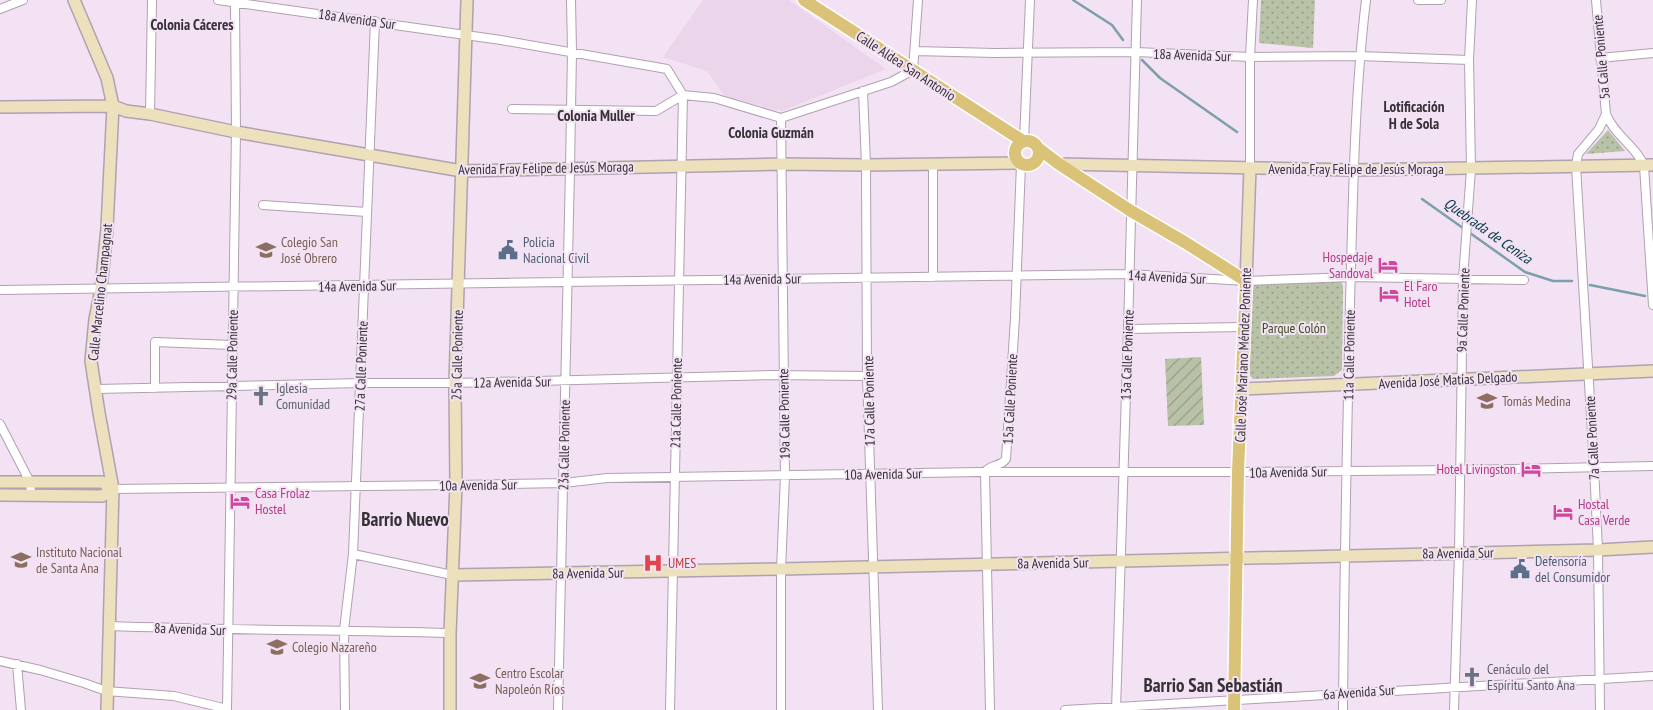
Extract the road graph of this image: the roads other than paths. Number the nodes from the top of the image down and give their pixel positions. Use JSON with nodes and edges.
{"nodes":[{"id":1,"x":23,"y":0,"type":"edge"},
{"id":2,"x":74,"y":0,"type":"edge"},
{"id":3,"x":152,"y":0,"type":"edge"},
{"id":4,"x":218,"y":0,"type":"edge"},
{"id":5,"x":467,"y":0,"type":"edge"},
{"id":6,"x":571,"y":0,"type":"edge"},
{"id":7,"x":804,"y":0,"type":"edge"},
{"id":8,"x":918,"y":0,"type":"edge"},
{"id":9,"x":1030,"y":0,"type":"edge"},
{"id":10,"x":1137,"y":0,"type":"edge"},
{"id":11,"x":1253,"y":0,"type":"edge"},
{"id":12,"x":1366,"y":0,"type":"edge"},
{"id":13,"x":1419,"y":0,"type":"edge"},
{"id":14,"x":1442,"y":0,"type":"edge"},
{"id":15,"x":1472,"y":0,"type":"edge"},
{"id":16,"x":1596,"y":0,"type":"edge"},
{"id":17,"x":235,"y":1,"type":"edge"},
{"id":18,"x":12,"y":2,"type":"edge"},
{"id":19,"x":0,"y":9,"type":"edge"},
{"id":20,"x":375,"y":21,"type":"junction"},
{"id":21,"x":466,"y":35,"type":"junction"},
{"id":22,"x":572,"y":51,"type":"junction"},
{"id":23,"x":915,"y":51,"type":"junction"},
{"id":24,"x":1029,"y":52,"type":"junction"},
{"id":25,"x":1136,"y":52,"type":"junction"},
{"id":26,"x":1653,"y":53,"type":"edge"},
{"id":27,"x":1359,"y":56,"type":"junction"},
{"id":28,"x":1250,"y":57,"type":"junction"},
{"id":29,"x":1600,"y":58,"type":"junction"},
{"id":30,"x":1469,"y":60,"type":"junction"},
{"id":31,"x":913,"y":70,"type":"junction"},
{"id":32,"x":863,"y":91,"type":"junction"},
{"id":33,"x":683,"y":95,"type":"junction"},
{"id":34,"x":113,"y":106,"type":"junction"},
{"id":35,"x":0,"y":108,"type":"edge"},
{"id":36,"x":512,"y":109,"type":"dead end"},
{"id":37,"x":571,"y":110,"type":"junction"},
{"id":38,"x":150,"y":114,"type":"junction"},
{"id":39,"x":1606,"y":114,"type":"junction"},
{"id":40,"x":781,"y":118,"type":"junction"},
{"id":41,"x":236,"y":132,"type":"junction"},
{"id":42,"x":1020,"y":154,"type":"junction"},
{"id":43,"x":369,"y":155,"type":"junction"},
{"id":44,"x":933,"y":163,"type":"junction"},
{"id":45,"x":782,"y":164,"type":"junction"},
{"id":46,"x":1059,"y":164,"type":"junction"},
{"id":47,"x":1132,"y":164,"type":"junction"},
{"id":48,"x":866,"y":165,"type":"junction"},
{"id":49,"x":682,"y":166,"type":"junction"},
{"id":50,"x":1576,"y":166,"type":"junction"},
{"id":51,"x":1649,"y":166,"type":"edge"},
{"id":52,"x":1250,"y":168,"type":"junction"},
{"id":53,"x":1471,"y":169,"type":"junction"},
{"id":54,"x":570,"y":170,"type":"junction"},
{"id":55,"x":1354,"y":170,"type":"junction"},
{"id":56,"x":462,"y":171,"type":"junction"},
{"id":57,"x":263,"y":205,"type":"dead end"},
{"id":58,"x":1131,"y":211,"type":"junction"},
{"id":59,"x":367,"y":212,"type":"junction"},
{"id":60,"x":1129,"y":274,"type":"junction"},
{"id":61,"x":1016,"y":276,"type":"junction"},
{"id":62,"x":867,"y":277,"type":"junction"},
{"id":63,"x":933,"y":277,"type":"junction"},
{"id":64,"x":1351,"y":277,"type":"junction"},
{"id":65,"x":783,"y":279,"type":"junction"},
{"id":66,"x":1463,"y":279,"type":"junction"},
{"id":67,"x":679,"y":280,"type":"junction"},
{"id":68,"x":1524,"y":280,"type":"dead end"},
{"id":69,"x":1246,"y":281,"type":"junction"},
{"id":70,"x":567,"y":282,"type":"junction"},
{"id":71,"x":458,"y":284,"type":"junction"},
{"id":72,"x":364,"y":286,"type":"junction"},
{"id":73,"x":233,"y":288,"type":"junction"},
{"id":74,"x":101,"y":289,"type":"junction"},
{"id":75,"x":0,"y":290,"type":"edge"},
{"id":76,"x":1653,"y":305,"type":"edge"},
{"id":77,"x":1243,"y":327,"type":"junction"},
{"id":78,"x":1128,"y":329,"type":"junction"},
{"id":79,"x":232,"y":345,"type":"junction"},
{"id":80,"x":1653,"y":371,"type":"edge"},
{"id":81,"x":1588,"y":374,"type":"junction"},
{"id":82,"x":784,"y":375,"type":"junction"},
{"id":83,"x":868,"y":376,"type":"junction"},
{"id":84,"x":677,"y":377,"type":"junction"},
{"id":85,"x":1462,"y":379,"type":"junction"},
{"id":86,"x":566,"y":381,"type":"junction"},
{"id":87,"x":360,"y":383,"type":"junction"},
{"id":88,"x":455,"y":383,"type":"junction"},
{"id":89,"x":1348,"y":384,"type":"junction"},
{"id":90,"x":231,"y":386,"type":"junction"},
{"id":91,"x":155,"y":388,"type":"junction"},
{"id":92,"x":96,"y":389,"type":"junction"},
{"id":93,"x":1242,"y":389,"type":"junction"},
{"id":94,"x":0,"y":424,"type":"edge"},
{"id":95,"x":1653,"y":466,"type":"edge"},
{"id":96,"x":1594,"y":467,"type":"junction"},
{"id":97,"x":1460,"y":470,"type":"junction"},
{"id":98,"x":1346,"y":471,"type":"junction"},
{"id":99,"x":985,"y":472,"type":"junction"},
{"id":100,"x":1123,"y":472,"type":"junction"},
{"id":101,"x":1238,"y":472,"type":"junction"},
{"id":102,"x":871,"y":474,"type":"junction"},
{"id":103,"x":785,"y":476,"type":"junction"},
{"id":104,"x":675,"y":477,"type":"junction"},
{"id":105,"x":0,"y":482,"type":"edge"},
{"id":106,"x":30,"y":482,"type":"junction"},
{"id":107,"x":564,"y":483,"type":"junction"},
{"id":108,"x":356,"y":485,"type":"junction"},
{"id":109,"x":456,"y":485,"type":"junction"},
{"id":110,"x":230,"y":487,"type":"junction"},
{"id":111,"x":112,"y":490,"type":"junction"},
{"id":112,"x":0,"y":495,"type":"edge"},
{"id":113,"x":31,"y":495,"type":"junction"},
{"id":114,"x":1653,"y":547,"type":"edge"},
{"id":115,"x":1598,"y":550,"type":"junction"},
{"id":116,"x":1459,"y":553,"type":"junction"},
{"id":117,"x":353,"y":554,"type":"junction"},
{"id":118,"x":1344,"y":555,"type":"junction"},
{"id":119,"x":1237,"y":559,"type":"junction"},
{"id":120,"x":1120,"y":561,"type":"junction"},
{"id":121,"x":987,"y":564,"type":"junction"},
{"id":122,"x":872,"y":567,"type":"junction"},
{"id":123,"x":781,"y":570,"type":"junction"},
{"id":124,"x":673,"y":572,"type":"junction"},
{"id":125,"x":560,"y":574,"type":"junction"},
{"id":126,"x":452,"y":575,"type":"junction"},
{"id":127,"x":109,"y":626,"type":"junction"},
{"id":128,"x":228,"y":630,"type":"junction"},
{"id":129,"x":344,"y":630,"type":"junction"},
{"id":130,"x":450,"y":633,"type":"junction"},
{"id":131,"x":0,"y":660,"type":"edge"},
{"id":132,"x":17,"y":664,"type":"junction"},
{"id":133,"x":1653,"y":676,"type":"edge"},
{"id":134,"x":1599,"y":678,"type":"junction"},
{"id":135,"x":1455,"y":686,"type":"junction"},
{"id":136,"x":106,"y":691,"type":"junction"},
{"id":137,"x":1343,"y":693,"type":"junction"},
{"id":138,"x":1234,"y":705,"type":"edge"},
{"id":139,"x":228,"y":709,"type":"edge"},
{"id":140,"x":1116,"y":709,"type":"edge"},
{"id":141,"x":21,"y":710,"type":"edge"},
{"id":142,"x":107,"y":710,"type":"edge"},
{"id":143,"x":345,"y":710,"type":"edge"},
{"id":144,"x":450,"y":710,"type":"edge"},
{"id":145,"x":558,"y":710,"type":"edge"},
{"id":146,"x":670,"y":710,"type":"edge"},
{"id":147,"x":781,"y":710,"type":"edge"},
{"id":148,"x":878,"y":710,"type":"edge"},
{"id":149,"x":990,"y":710,"type":"edge"},
{"id":150,"x":1065,"y":710,"type":"edge"},
{"id":151,"x":1343,"y":710,"type":"edge"},
{"id":152,"x":1454,"y":710,"type":"edge"},
{"id":153,"x":1600,"y":710,"type":"edge"}],
"edges":[{"from":1,"to":18,"type":"street"},
{"from":2,"to":34,"type":"street","name":"Calle Marcelino Champagnat"},
{"from":3,"to":38,"type":"street"},
{"from":4,"to":17,"type":"street","name":"18a Avenida Sur"},
{"from":5,"to":21,"type":"street","name":"25a Calle Poniente"},
{"from":6,"to":22,"type":"street","name":"23a Calle Poniente"},
{"from":7,"to":31,"type":"main road","name":"Calle Aldea San Antonio"},
{"from":8,"to":23,"type":"street"},
{"from":9,"to":24,"type":"street","name":"15a Calle Poniente"},
{"from":10,"to":25,"type":"street","name":"13a Calle Poniente"},
{"from":11,"to":28,"type":"street","name":"Calle José Mariano Méndez Poniente"},
{"from":12,"to":27,"type":"street","name":"11a Calle Poniente"},
{"from":13,"to":14,"type":"street"},
{"from":15,"to":30,"type":"street","name":"9a Calle Poniente"},
{"from":16,"to":29,"type":"street","name":"5a Calle Poniente"},
{"from":17,"to":20,"type":"street","name":"18a Avenida Sur"},
{"from":17,"to":41,"type":"street","name":"29a Calle Poniente"},
{"from":18,"to":19,"type":"street"},
{"from":20,"to":21,"type":"street","name":"18a Avenida Sur"},
{"from":20,"to":43,"type":"street","name":"27a Calle Poniente"},
{"from":21,"to":22,"type":"street","name":"18a Avenida Sur"},
{"from":21,"to":56,"type":"street","name":"25a Calle Poniente"},
{"from":22,"to":33,"type":"street","name":"18a Avenida Sur"},
{"from":22,"to":37,"type":"street","name":"23a Calle Poniente"},
{"from":23,"to":24,"type":"street","name":"18a Avenida Sur"},
{"from":23,"to":31,"type":"street"},
{"from":24,"to":25,"type":"street","name":"18a Avenida Sur"},
{"from":24,"to":42,"type":"street","name":"15a Calle Poniente"},
{"from":25,"to":28,"type":"street","name":"18a Avenida Sur"},
{"from":25,"to":47,"type":"street","name":"13a Calle Poniente"},
{"from":26,"to":29,"type":"street"},
{"from":27,"to":28,"type":"street","name":"18a Avenida Sur"},
{"from":27,"to":30,"type":"street","name":"18a Avenida Sur"},
{"from":27,"to":55,"type":"street","name":"11a Calle Poniente"},
{"from":28,"to":52,"type":"street","name":"Calle José Mariano Méndez Poniente"},
{"from":29,"to":39,"type":"street","name":"5a Calle Poniente"},
{"from":30,"to":53,"type":"street","name":"9a Calle Poniente"},
{"from":31,"to":32,"type":"street"},
{"from":31,"to":42,"type":"main road","name":"Calle Aldea San Antonio"},
{"from":32,"to":40,"type":"street"},
{"from":32,"to":48,"type":"street","name":"17a Calle Poniente"},
{"from":33,"to":37,"type":"street"},
{"from":33,"to":40,"type":"street"},
{"from":33,"to":49,"type":"street","name":"21a Calle Poniente"},
{"from":34,"to":35,"type":"street","name":"Avenida Fray Felipe de Jesús Moraga"},
{"from":34,"to":38,"type":"street","name":"Avenida Fray Felipe de Jesús Moraga"},
{"from":34,"to":74,"type":"street","name":"Calle Marcelino Champagnat"},
{"from":36,"to":37,"type":"street"},
{"from":37,"to":54,"type":"street","name":"23a Calle Poniente"},
{"from":38,"to":41,"type":"street","name":"Avenida Fray Felipe de Jesús Moraga"},
{"from":39,"to":50,"type":"street","name":"5a Calle Poniente"},
{"from":39,"to":51,"type":"street","name":"5a Calle Poniente"},
{"from":40,"to":45,"type":"street","name":"19a Calle Poniente"},
{"from":41,"to":43,"type":"street","name":"Avenida Fray Felipe de Jesús Moraga"},
{"from":41,"to":73,"type":"street","name":"29a Calle Poniente"},
{"from":42,"to":44,"type":"street","name":"Avenida Fray Felipe de Jesús Moraga"},
{"from":42,"to":46,"type":"main road"},
{"from":42,"to":46,"type":"main road"},
{"from":42,"to":61,"type":"street","name":"15a Calle Poniente"},
{"from":43,"to":56,"type":"street","name":"Avenida Fray Felipe de Jesús Moraga"},
{"from":43,"to":59,"type":"street","name":"27a Calle Poniente"},
{"from":44,"to":48,"type":"street","name":"Avenida Fray Felipe de Jesús Moraga"},
{"from":44,"to":63,"type":"street"},
{"from":45,"to":48,"type":"street","name":"Avenida Fray Felipe de Jesús Moraga"},
{"from":45,"to":49,"type":"street","name":"Avenida Fray Felipe de Jesús Moraga"},
{"from":45,"to":65,"type":"street","name":"19a Calle Poniente"},
{"from":46,"to":47,"type":"street","name":"Avenida Fray Felipe de Jesús Moraga"},
{"from":46,"to":58,"type":"main road"},
{"from":47,"to":52,"type":"street","name":"Avenida Fray Felipe de Jesús Moraga"},
{"from":47,"to":58,"type":"street","name":"13a Calle Poniente"},
{"from":48,"to":62,"type":"street","name":"17a Calle Poniente"},
{"from":49,"to":54,"type":"street","name":"Avenida Fray Felipe de Jesús Moraga"},
{"from":49,"to":67,"type":"street","name":"21a Calle Poniente"},
{"from":50,"to":51,"type":"street","name":"Avenida Fray Felipe de Jesús Moraga"},
{"from":50,"to":53,"type":"street","name":"Avenida Fray Felipe de Jesús Moraga"},
{"from":50,"to":81,"type":"street","name":"7a Calle Poniente"},
{"from":51,"to":76,"type":"street"},
{"from":52,"to":55,"type":"street","name":"Avenida Fray Felipe de Jesús Moraga"},
{"from":52,"to":69,"type":"street","name":"Calle José Mariano Méndez Poniente"},
{"from":53,"to":55,"type":"street","name":"Avenida Fray Felipe de Jesús Moraga"},
{"from":53,"to":66,"type":"street","name":"9a Calle Poniente"},
{"from":54,"to":56,"type":"street","name":"Avenida Fray Felipe de Jesús Moraga"},
{"from":54,"to":70,"type":"street","name":"23a Calle Poniente"},
{"from":55,"to":64,"type":"street","name":"11a Calle Poniente"},
{"from":56,"to":71,"type":"street","name":"25a Calle Poniente"},
{"from":57,"to":59,"type":"street"},
{"from":58,"to":60,"type":"street","name":"13a Calle Poniente"},
{"from":58,"to":69,"type":"main road"},
{"from":59,"to":72,"type":"street","name":"27a Calle Poniente"},
{"from":60,"to":61,"type":"street","name":"14a Avenida Sur"},
{"from":60,"to":69,"type":"street","name":"14a Avenida Sur"},
{"from":60,"to":78,"type":"street","name":"13a Calle Poniente"},
{"from":61,"to":63,"type":"street","name":"14a Avenida Sur"},
{"from":61,"to":99,"type":"street","name":"15a Calle Poniente"},
{"from":62,"to":63,"type":"street","name":"14a Avenida Sur"},
{"from":62,"to":65,"type":"street","name":"14a Avenida Sur"},
{"from":62,"to":83,"type":"street","name":"17a Calle Poniente"},
{"from":64,"to":66,"type":"street","name":"14a Avenida Sur"},
{"from":64,"to":69,"type":"street","name":"14a Avenida Sur"},
{"from":64,"to":89,"type":"street","name":"11a Calle Poniente"},
{"from":65,"to":67,"type":"street","name":"14a Avenida Sur"},
{"from":65,"to":82,"type":"street","name":"19a Calle Poniente"},
{"from":66,"to":68,"type":"street","name":"14a Avenida Sur"},
{"from":66,"to":85,"type":"street","name":"9a Calle Poniente"},
{"from":67,"to":70,"type":"street","name":"14a Avenida Sur"},
{"from":67,"to":84,"type":"street","name":"21a Calle Poniente"},
{"from":69,"to":77,"type":"main road","name":"Calle José Mariano Méndez Poniente"},
{"from":70,"to":71,"type":"street","name":"14a Avenida Sur"},
{"from":70,"to":86,"type":"street","name":"23a Calle Poniente"},
{"from":71,"to":72,"type":"street","name":"14a Avenida Sur"},
{"from":71,"to":88,"type":"street","name":"25a Calle Poniente"},
{"from":72,"to":73,"type":"street","name":"14a Avenida Sur"},
{"from":72,"to":87,"type":"street","name":"27a Calle Poniente"},
{"from":73,"to":74,"type":"street","name":"14a Avenida Sur"},
{"from":73,"to":79,"type":"street","name":"29a Calle Poniente"},
{"from":74,"to":75,"type":"street","name":"14a Avenida Sur"},
{"from":74,"to":92,"type":"street","name":"Calle Marcelino Champagnat"},
{"from":77,"to":78,"type":"street"},
{"from":77,"to":93,"type":"main road","name":"Calle José Mariano Méndez Poniente"},
{"from":78,"to":100,"type":"street","name":"13a Calle Poniente"},
{"from":79,"to":90,"type":"street","name":"29a Calle Poniente"},
{"from":79,"to":91,"type":"street"},
{"from":80,"to":81,"type":"street","name":"Avenida José Matías Delgado"},
{"from":81,"to":85,"type":"street","name":"Avenida José Matías Delgado"},
{"from":81,"to":96,"type":"street","name":"7a Calle Poniente"},
{"from":82,"to":83,"type":"street","name":"12a Avenida Sur"},
{"from":82,"to":84,"type":"street","name":"12a Avenida Sur"},
{"from":82,"to":103,"type":"street","name":"19a Calle Poniente"},
{"from":83,"to":102,"type":"street","name":"17a Calle Poniente"},
{"from":84,"to":86,"type":"street","name":"12a Avenida Sur"},
{"from":84,"to":104,"type":"street","name":"21a Calle Poniente"},
{"from":85,"to":89,"type":"street","name":"Avenida José Matías Delgado"},
{"from":85,"to":97,"type":"street","name":"9a Calle Poniente"},
{"from":86,"to":88,"type":"street","name":"12a Avenida Sur"},
{"from":86,"to":107,"type":"street","name":"23a Calle Poniente"},
{"from":87,"to":88,"type":"street","name":"12a Avenida Sur"},
{"from":87,"to":90,"type":"street","name":"12a Avenida Sur"},
{"from":87,"to":108,"type":"street","name":"27a Calle Poniente"},
{"from":88,"to":109,"type":"street","name":"25a Calle Poniente"},
{"from":89,"to":93,"type":"street","name":"Avenida José Matías Delgado"},
{"from":89,"to":98,"type":"street","name":"11a Calle Poniente"},
{"from":90,"to":91,"type":"street","name":"12a Avenida Sur"},
{"from":90,"to":110,"type":"street","name":"29a Calle Poniente"},
{"from":91,"to":92,"type":"street","name":"12a Avenida Sur"},
{"from":92,"to":111,"type":"street","name":"Calle Marcelino Champagnat"},
{"from":93,"to":101,"type":"main road","name":"Calle José Mariano Méndez Poniente"},
{"from":94,"to":106,"type":"street"},
{"from":95,"to":96,"type":"street","name":"10a Avenida Sur"},
{"from":96,"to":97,"type":"street","name":"10a Avenida Sur"},
{"from":96,"to":115,"type":"street","name":"7a Calle Poniente"},
{"from":97,"to":98,"type":"street","name":"10a Avenida Sur"},
{"from":97,"to":116,"type":"street","name":"9a Calle Poniente"},
{"from":98,"to":101,"type":"street","name":"10a Avenida Sur"},
{"from":98,"to":118,"type":"street","name":"11a Calle Poniente"},
{"from":99,"to":100,"type":"street","name":"10a Avenida Sur"},
{"from":99,"to":102,"type":"street","name":"10a Avenida Sur"},
{"from":99,"to":121,"type":"street"},
{"from":100,"to":101,"type":"street","name":"10a Avenida Sur"},
{"from":100,"to":120,"type":"street","name":"13a Calle Poniente"},
{"from":101,"to":119,"type":"main road","name":"Calle José Mariano Méndez Poniente"},
{"from":102,"to":103,"type":"street","name":"10a Avenida Sur"},
{"from":102,"to":122,"type":"street","name":"17a Calle Poniente"},
{"from":103,"to":104,"type":"street","name":"10a Avenida Sur"},
{"from":103,"to":123,"type":"street","name":"19a Calle Poniente"},
{"from":104,"to":107,"type":"street","name":"10a Avenida Sur"},
{"from":104,"to":124,"type":"street","name":"21a Calle Poniente"},
{"from":105,"to":106,"type":"street"},
{"from":106,"to":111,"type":"street"},
{"from":106,"to":113,"type":"street"},
{"from":107,"to":109,"type":"street","name":"10a Avenida Sur"},
{"from":107,"to":125,"type":"street","name":"23a Calle Poniente"},
{"from":108,"to":109,"type":"street","name":"10a Avenida Sur"},
{"from":108,"to":110,"type":"street","name":"10a Avenida Sur"},
{"from":108,"to":117,"type":"street","name":"27a Calle Poniente"},
{"from":109,"to":126,"type":"street","name":"25a Calle Poniente"},
{"from":110,"to":111,"type":"street","name":"10a Avenida Sur"},
{"from":110,"to":128,"type":"street","name":"29a Calle Poniente"},
{"from":111,"to":113,"type":"street"},
{"from":111,"to":127,"type":"street","name":"Calle Marcelino Champagnat"},
{"from":112,"to":113,"type":"street"},
{"from":114,"to":115,"type":"street","name":"8a Avenida Sur"},
{"from":115,"to":116,"type":"street","name":"8a Avenida Sur"},
{"from":115,"to":134,"type":"street","name":"7a Calle Poniente"},
{"from":116,"to":118,"type":"street","name":"8a Avenida Sur"},
{"from":116,"to":135,"type":"street","name":"9a Calle Poniente"},
{"from":117,"to":126,"type":"street"},
{"from":117,"to":129,"type":"street","name":"27a Calle Poniente"},
{"from":118,"to":119,"type":"street","name":"8a Avenida Sur"},
{"from":118,"to":137,"type":"street","name":"11a Calle Poniente"},
{"from":119,"to":120,"type":"street","name":"8a Avenida Sur"},
{"from":119,"to":138,"type":"main road","name":"Calle José Mariano Méndez Poniente"},
{"from":120,"to":121,"type":"street","name":"8a Avenida Sur"},
{"from":120,"to":140,"type":"street","name":"13a Calle Poniente"},
{"from":121,"to":122,"type":"street","name":"8a Avenida Sur"},
{"from":121,"to":149,"type":"street"},
{"from":122,"to":123,"type":"street","name":"8a Avenida Sur"},
{"from":122,"to":148,"type":"street","name":"17a Calle Poniente"},
{"from":123,"to":124,"type":"street","name":"8a Avenida Sur"},
{"from":123,"to":147,"type":"street","name":"19a Calle Poniente"},
{"from":124,"to":125,"type":"street","name":"8a Avenida Sur"},
{"from":124,"to":146,"type":"street","name":"21a Calle Poniente"},
{"from":125,"to":126,"type":"street","name":"8a Avenida Sur"},
{"from":125,"to":145,"type":"street","name":"23a Calle Poniente"},
{"from":126,"to":130,"type":"street","name":"25a Calle Poniente"},
{"from":127,"to":128,"type":"street","name":"8a Avenida Sur"},
{"from":127,"to":136,"type":"street","name":"Calle Marcelino Champagnat"},
{"from":128,"to":129,"type":"street","name":"8a Avenida Sur"},
{"from":128,"to":139,"type":"street","name":"29a Calle Poniente"},
{"from":129,"to":130,"type":"street","name":"8a Avenida Sur"},
{"from":129,"to":143,"type":"street","name":"27a Calle Poniente"},
{"from":130,"to":144,"type":"street","name":"25a Calle Poniente"},
{"from":131,"to":132,"type":"street"},
{"from":132,"to":136,"type":"street"},
{"from":132,"to":141,"type":"street"},
{"from":133,"to":134,"type":"street","name":"6a Avenida Sur"},
{"from":134,"to":135,"type":"street","name":"6a Avenida Sur"},
{"from":134,"to":153,"type":"street","name":"7a Calle Poniente"},
{"from":135,"to":137,"type":"street","name":"6a Avenida Sur"},
{"from":135,"to":152,"type":"street","name":"9a Calle Poniente"},
{"from":136,"to":139,"type":"street"},
{"from":136,"to":142,"type":"street","name":"Calle Marcelino Champagnat"},
{"from":137,"to":138,"type":"street","name":"6a Avenida Sur"},
{"from":137,"to":151,"type":"street","name":"11a Calle Poniente"},
{"from":138,"to":140,"type":"street","name":"6a Avenida Sur"},
{"from":140,"to":150,"type":"street","name":"6a Avenida Sur"}]}
